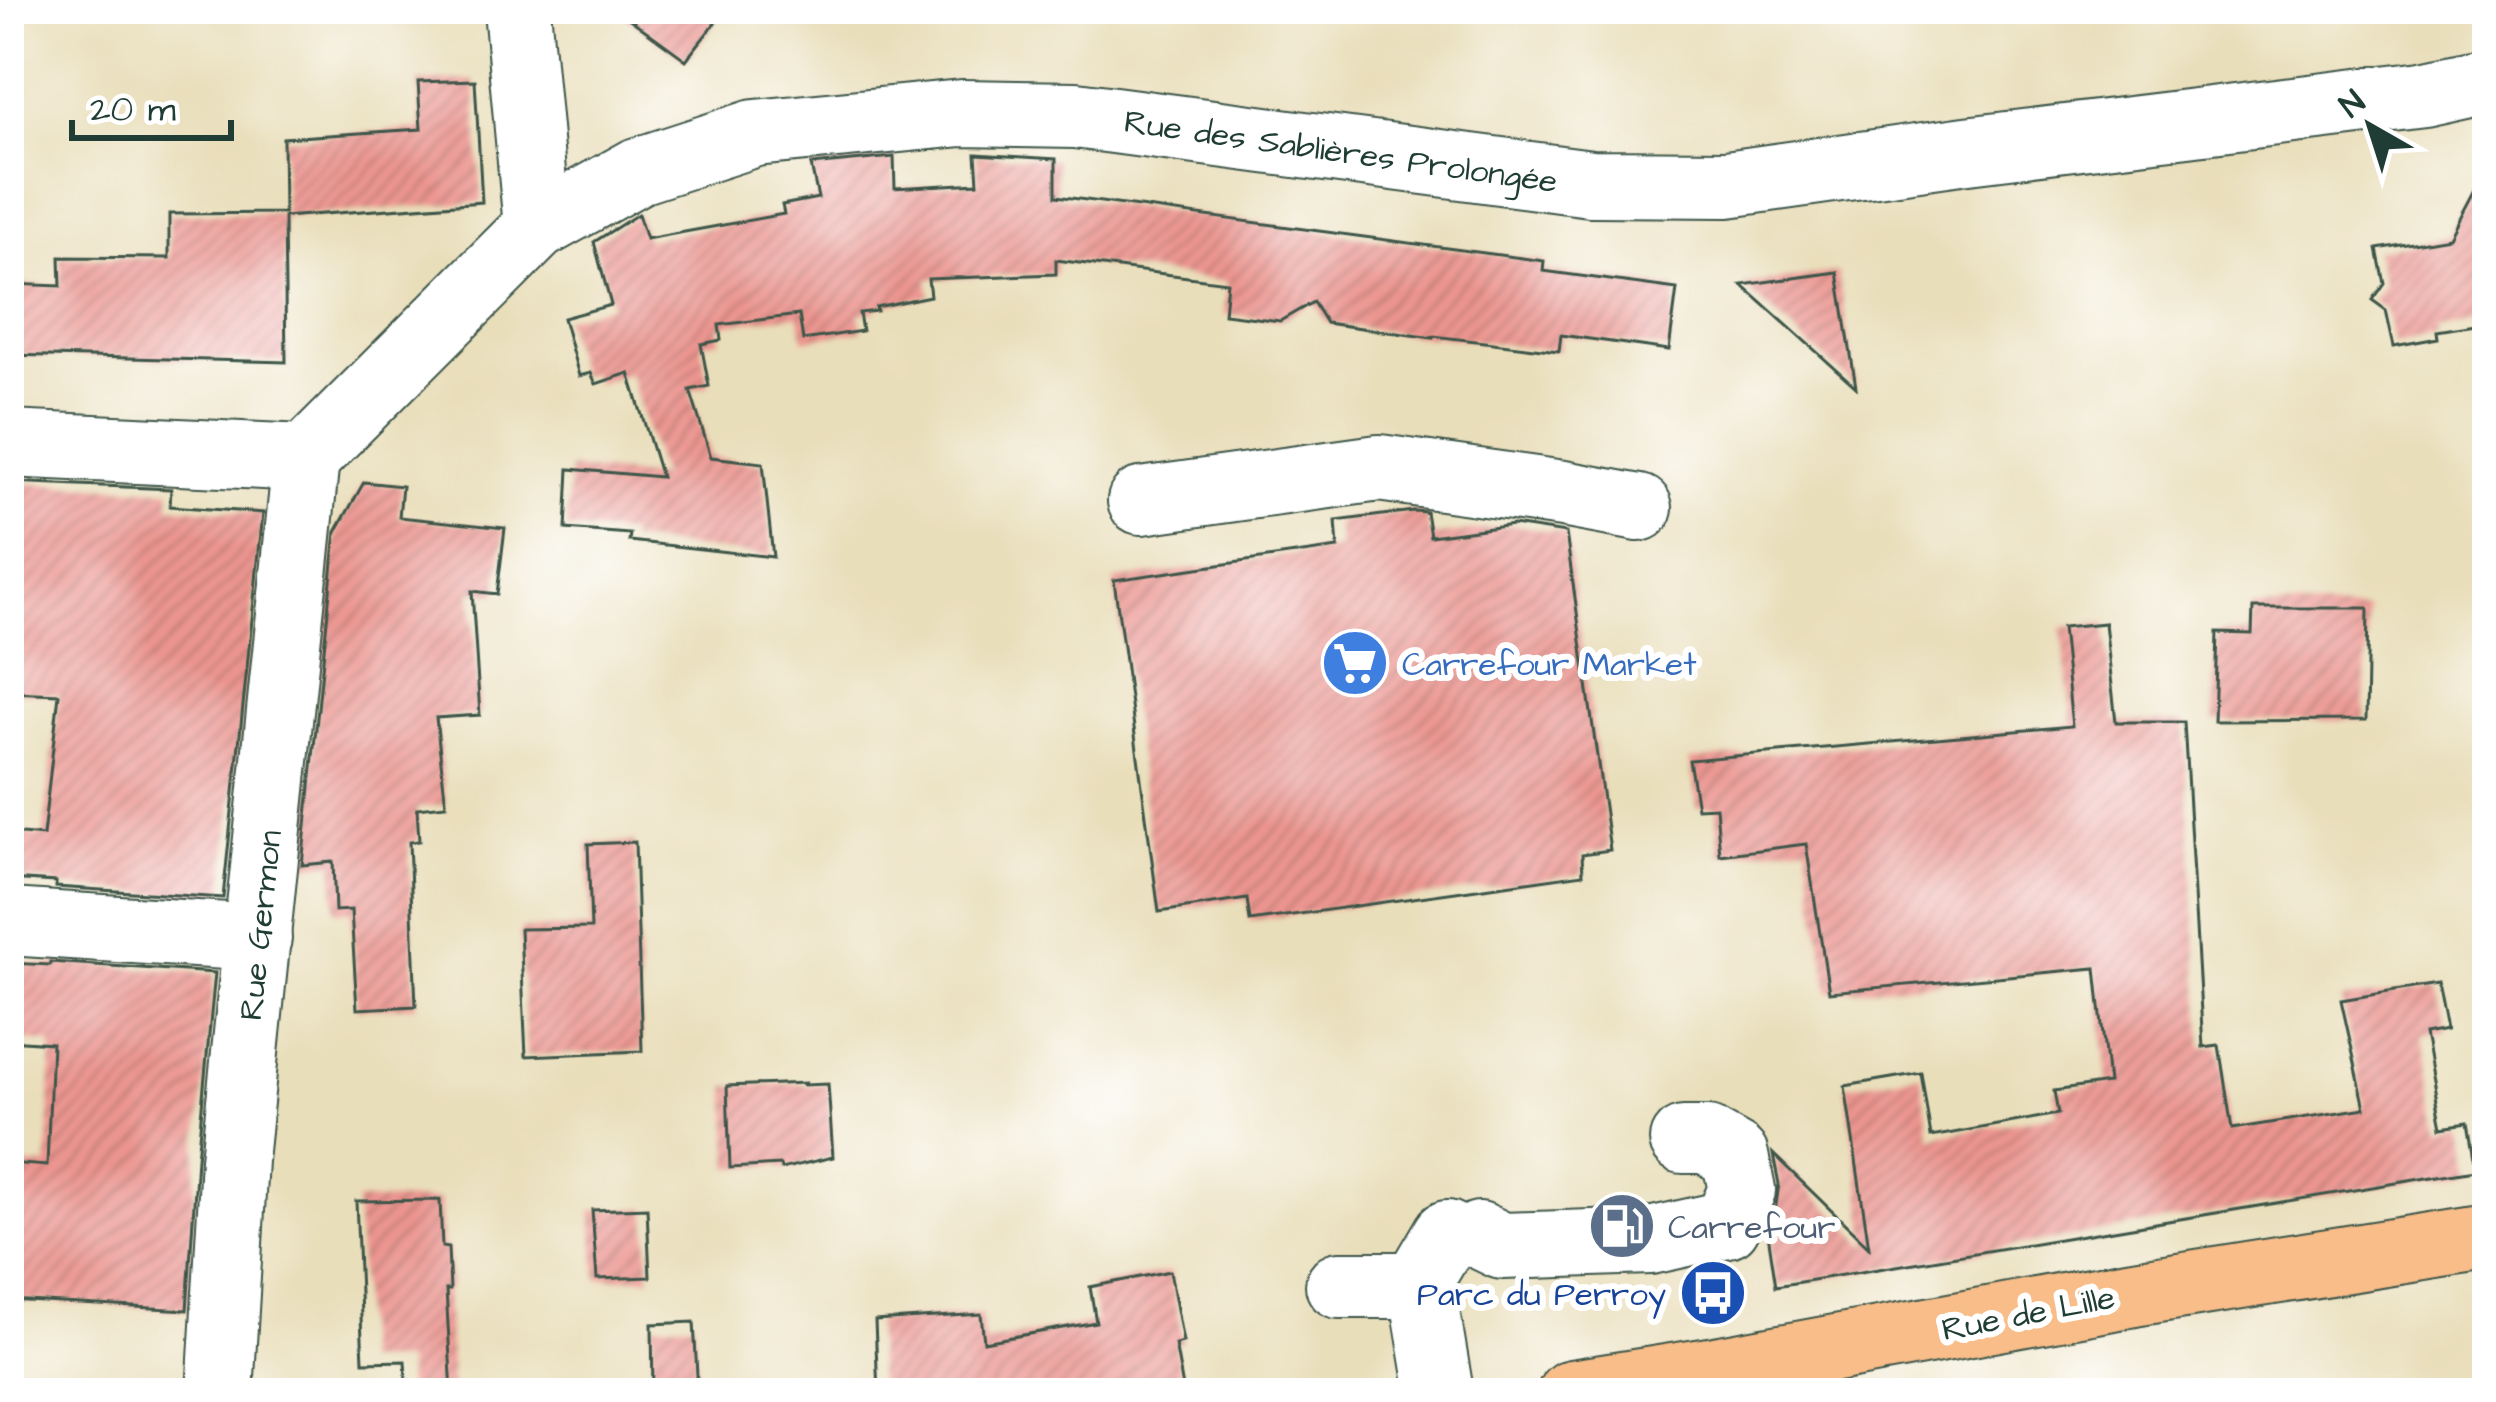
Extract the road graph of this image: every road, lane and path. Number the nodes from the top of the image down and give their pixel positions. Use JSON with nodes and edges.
{"nodes":[{"id":1,"x":518,"y":9,"type":"edge"},
{"id":2,"x":2487,"y":80,"type":"edge"},
{"id":3,"x":537,"y":227,"type":"junction"},
{"id":4,"x":9,"y":444,"type":"edge"},
{"id":5,"x":306,"y":458,"type":"junction"},
{"id":6,"x":1142,"y":501,"type":"dead end"},
{"id":7,"x":1639,"y":508,"type":"dead end"},
{"id":8,"x":9,"y":922,"type":"edge"},
{"id":9,"x":258,"y":938,"type":"junction"},
{"id":10,"x":1683,"y":1140,"type":"dead end"},
{"id":11,"x":2487,"y":1238,"type":"edge"},
{"id":12,"x":1448,"y":1251,"type":"junction"},
{"id":13,"x":1339,"y":1285,"type":"dead end"},
{"id":14,"x":220,"y":1393,"type":"edge"},
{"id":15,"x":1440,"y":1393,"type":"edge"},
{"id":16,"x":1571,"y":1393,"type":"edge"}],
"edges":[{"from":1,"to":3,"type":"street"},
{"from":2,"to":3,"type":"street","name":"Rue des Sablières Prolongée"},
{"from":3,"to":5,"type":"street","name":"Rue des Sablières Prolongée"},
{"from":4,"to":5,"type":"street"},
{"from":5,"to":9,"type":"street","name":"Rue Germon"},
{"from":6,"to":7,"type":"street"},
{"from":8,"to":9,"type":"street"},
{"from":9,"to":14,"type":"street","name":"Rue Germon"},
{"from":10,"to":12,"type":"street"},
{"from":11,"to":16,"type":"main road","name":"Rue de Lille"},
{"from":12,"to":13,"type":"street"},
{"from":12,"to":15,"type":"street"}]}
